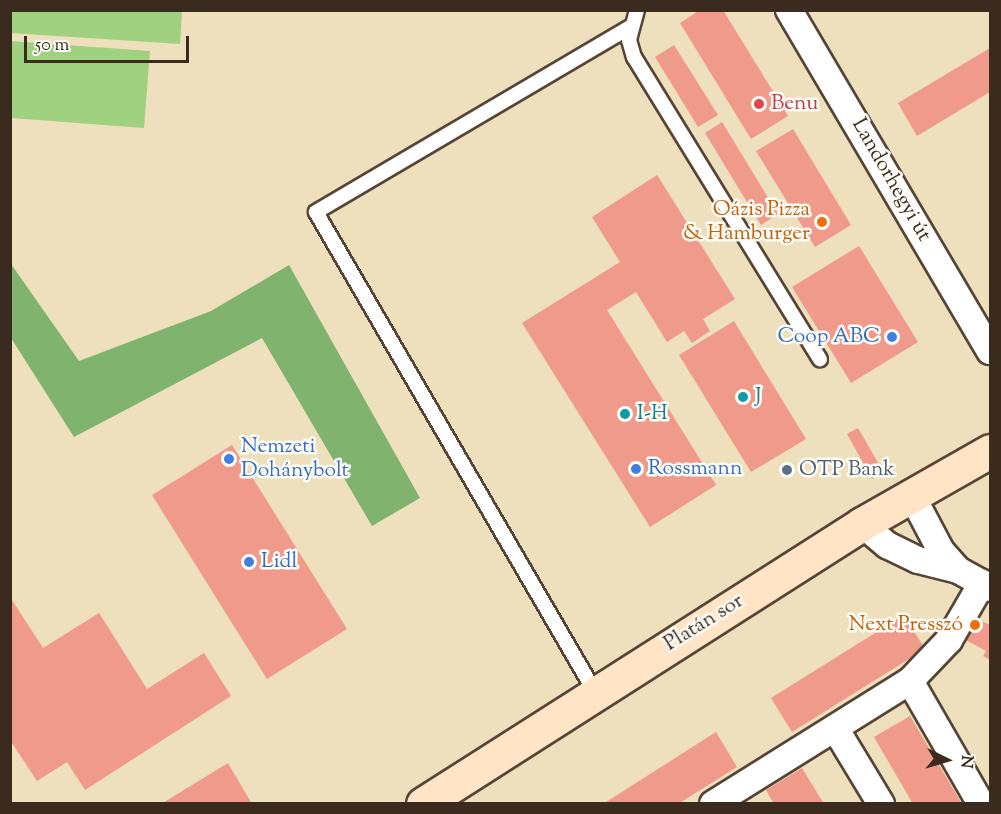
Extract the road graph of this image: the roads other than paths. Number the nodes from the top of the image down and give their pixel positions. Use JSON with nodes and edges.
{"nodes":[{"id":1,"x":637,"y":10,"type":"edge"},
{"id":2,"x":789,"y":10,"type":"edge"},
{"id":3,"x":630,"y":27,"type":"junction"},
{"id":4,"x":990,"y":351,"type":"edge"},
{"id":5,"x":820,"y":359,"type":"dead end"},
{"id":6,"x":990,"y":452,"type":"edge"},
{"id":7,"x":911,"y":494,"type":"junction"},
{"id":8,"x":862,"y":524,"type":"junction"},
{"id":9,"x":958,"y":570,"type":"junction"},
{"id":10,"x":986,"y":585,"type":"edge"},
{"id":11,"x":910,"y":681,"type":"junction"},
{"id":12,"x":595,"y":692,"type":"junction"},
{"id":13,"x":835,"y":728,"type":"junction"},
{"id":14,"x":423,"y":804,"type":"edge"},
{"id":15,"x":713,"y":804,"type":"edge"},
{"id":16,"x":881,"y":804,"type":"edge"},
{"id":17,"x":981,"y":804,"type":"edge"}],
"edges":[{"from":1,"to":3,"type":"lane"},
{"from":2,"to":4,"type":"street","name":"Landorhegyi út"},
{"from":3,"to":5,"type":"lane"},
{"from":3,"to":12,"type":"lane"},
{"from":6,"to":7,"type":"street","name":"Platán sor"},
{"from":7,"to":8,"type":"street","name":"Platán sor"},
{"from":7,"to":9,"type":"street"},
{"from":8,"to":9,"type":"street"},
{"from":8,"to":12,"type":"street","name":"Platán sor"},
{"from":9,"to":10,"type":"street"},
{"from":10,"to":11,"type":"street"},
{"from":11,"to":13,"type":"street"},
{"from":11,"to":17,"type":"street"},
{"from":12,"to":14,"type":"street","name":"Platán sor"},
{"from":13,"to":15,"type":"street"},
{"from":13,"to":16,"type":"street"}]}
